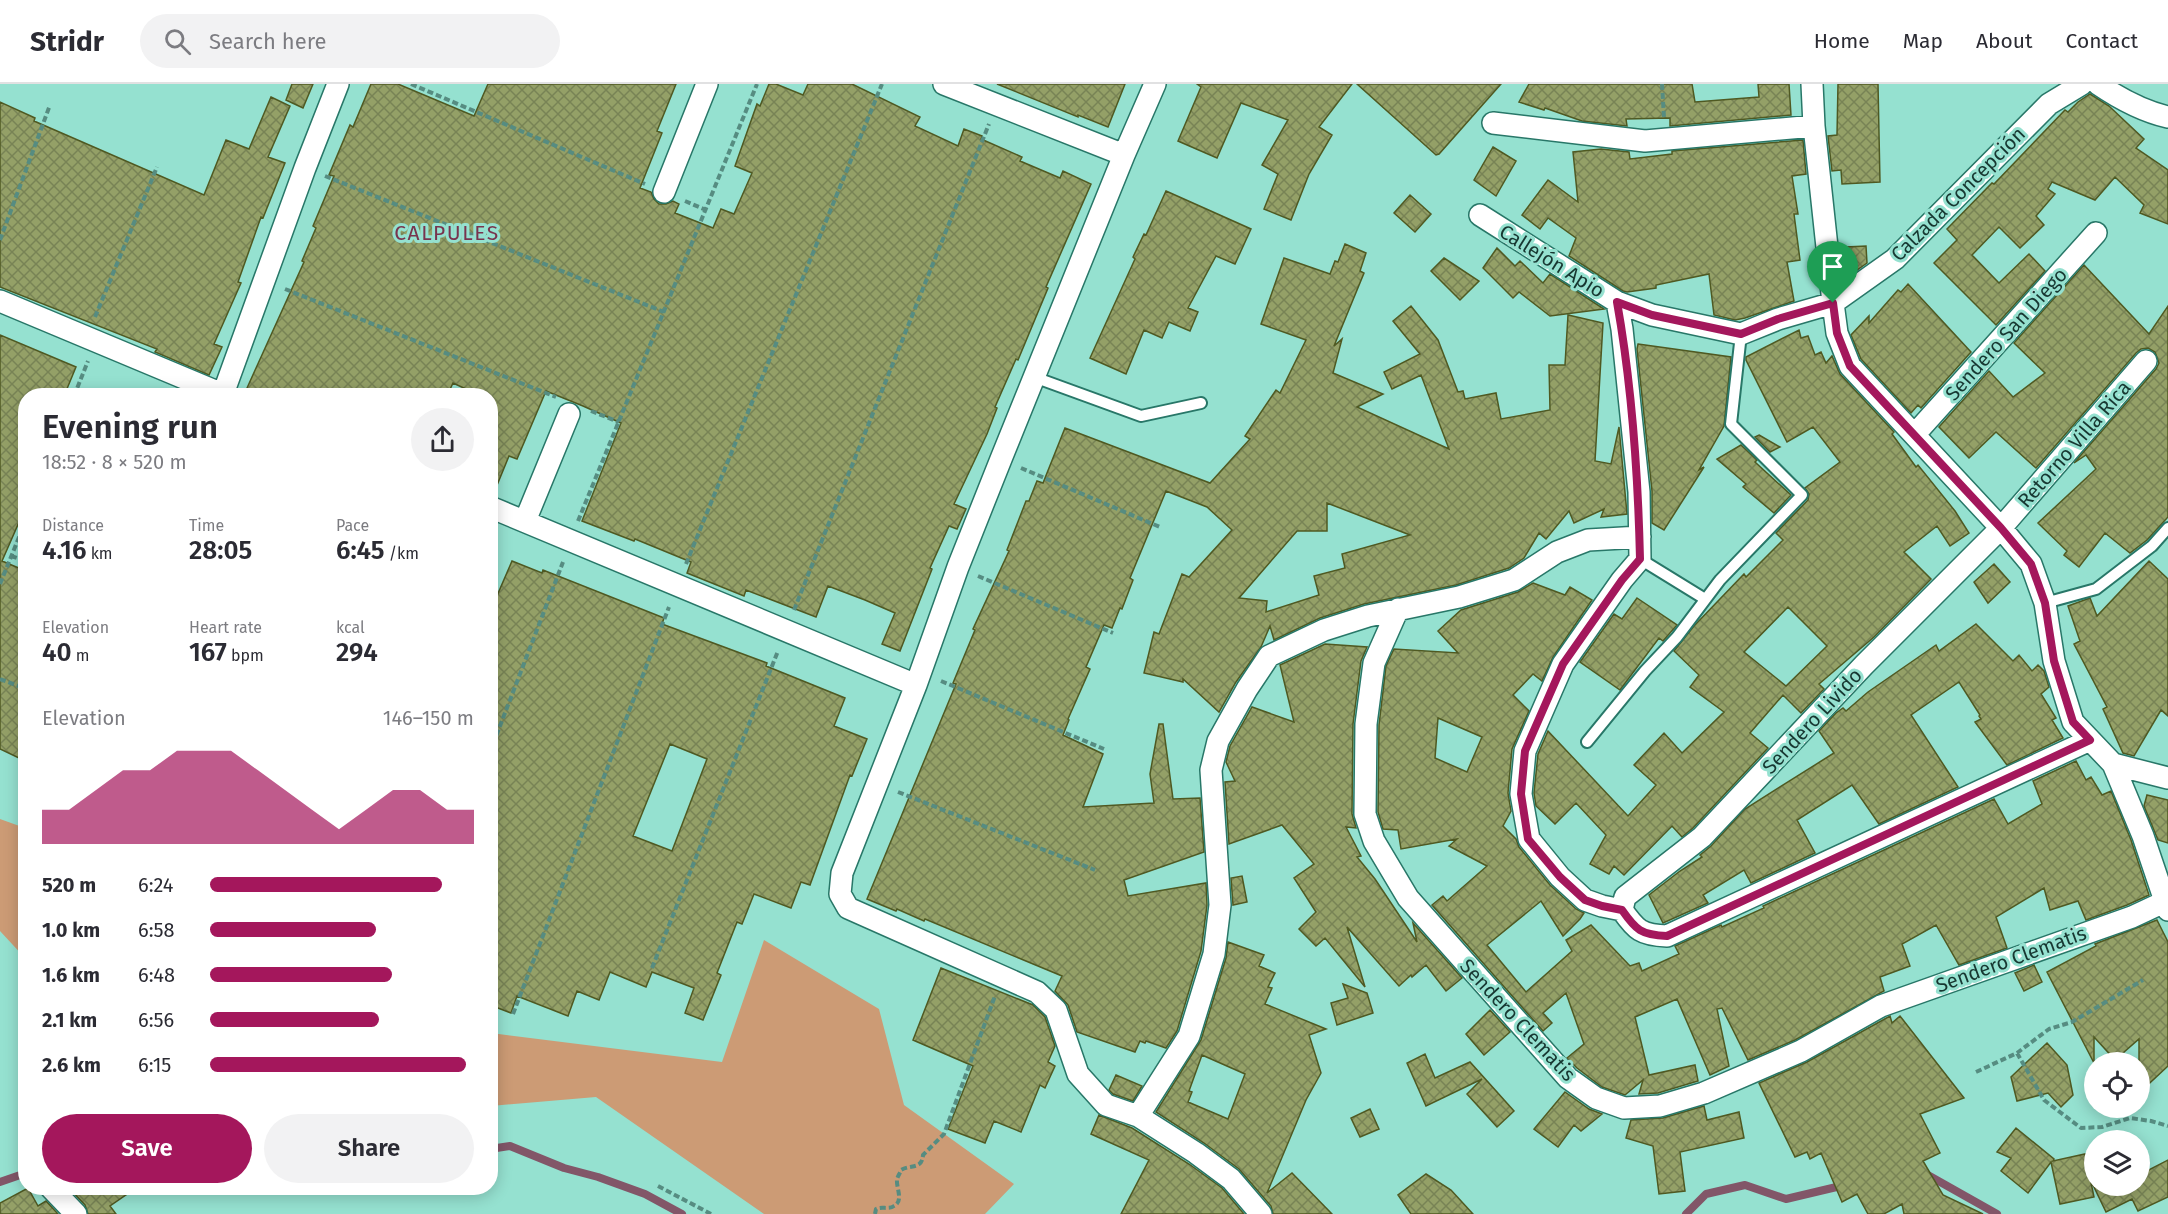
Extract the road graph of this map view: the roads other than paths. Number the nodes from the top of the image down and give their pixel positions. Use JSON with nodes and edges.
{"nodes":[{"id":1,"x":338,"y":84,"type":"edge"},
{"id":2,"x":707,"y":84,"type":"edge"},
{"id":3,"x":944,"y":84,"type":"edge"},
{"id":4,"x":1155,"y":84,"type":"edge"},
{"id":5,"x":1812,"y":84,"type":"edge"},
{"id":6,"x":2082,"y":84,"type":"edge"},
{"id":7,"x":2098,"y":84,"type":"edge"},
{"id":8,"x":2168,"y":117,"type":"edge"},
{"id":9,"x":1493,"y":123,"type":"dead end"},
{"id":10,"x":1814,"y":126,"type":"junction"},
{"id":11,"x":1124,"y":154,"type":"junction"},
{"id":12,"x":664,"y":192,"type":"road end"},
{"id":13,"x":1479,"y":215,"type":"dead end"},
{"id":14,"x":2096,"y":233,"type":"dead end"},
{"id":15,"x":0,"y":301,"type":"edge"},
{"id":16,"x":1617,"y":302,"type":"junction"},
{"id":17,"x":1833,"y":303,"type":"junction"},
{"id":18,"x":1741,"y":334,"type":"junction"},
{"id":19,"x":2146,"y":361,"type":"dead end"},
{"id":20,"x":1034,"y":377,"type":"junction"},
{"id":21,"x":208,"y":388,"type":"edge"},
{"id":22,"x":227,"y":388,"type":"edge"},
{"id":23,"x":1201,"y":403,"type":"dead end"},
{"id":24,"x":573,"y":407,"type":"road end"},
{"id":25,"x":1915,"y":434,"type":"junction"},
{"id":26,"x":498,"y":510,"type":"edge"},
{"id":27,"x":525,"y":521,"type":"junction"},
{"id":28,"x":2001,"y":528,"type":"junction"},
{"id":29,"x":2168,"y":528,"type":"edge"},
{"id":30,"x":1640,"y":537,"type":"junction"},
{"id":31,"x":1640,"y":559,"type":"junction"},
{"id":32,"x":1705,"y":599,"type":"junction"},
{"id":33,"x":2045,"y":603,"type":"junction"},
{"id":34,"x":1398,"y":609,"type":"junction"},
{"id":35,"x":918,"y":679,"type":"junction"},
{"id":36,"x":2090,"y":740,"type":"junction"},
{"id":37,"x":1587,"y":742,"type":"dead end"},
{"id":38,"x":2113,"y":764,"type":"junction"},
{"id":39,"x":2168,"y":778,"type":"edge"},
{"id":40,"x":2166,"y":906,"type":"edge"},
{"id":41,"x":1622,"y":910,"type":"junction"},
{"id":42,"x":1138,"y":1116,"type":"junction"},
{"id":43,"x":58,"y":1195,"type":"edge"},
{"id":44,"x":76,"y":1214,"type":"edge"},
{"id":45,"x":1261,"y":1214,"type":"edge"}],
"edges":[{"from":1,"to":22,"type":"street"},
{"from":2,"to":12,"type":"street"},
{"from":3,"to":11,"type":"street"},
{"from":4,"to":11,"type":"street"},
{"from":5,"to":10,"type":"street"},
{"from":6,"to":17,"type":"street","name":"Calzada Concepción"},
{"from":7,"to":8,"type":"street"},
{"from":9,"to":10,"type":"street"},
{"from":10,"to":17,"type":"street"},
{"from":11,"to":20,"type":"street"},
{"from":13,"to":16,"type":"street","name":"Callejón Apio"},
{"from":14,"to":25,"type":"street","name":"Sendero San Diego"},
{"from":15,"to":21,"type":"street"},
{"from":16,"to":18,"type":"street","name":"Callejón Apio"},
{"from":16,"to":30,"type":"street"},
{"from":17,"to":18,"type":"street"},
{"from":17,"to":25,"type":"street"},
{"from":18,"to":32,"type":"lane"},
{"from":19,"to":28,"type":"street","name":"Retorno Villa Rica"},
{"from":20,"to":23,"type":"lane"},
{"from":20,"to":35,"type":"street"},
{"from":24,"to":27,"type":"street"},
{"from":25,"to":28,"type":"street"},
{"from":26,"to":27,"type":"street"},
{"from":27,"to":35,"type":"street"},
{"from":28,"to":33,"type":"street"},
{"from":28,"to":41,"type":"street","name":"Sendero Livido"},
{"from":29,"to":33,"type":"lane"},
{"from":30,"to":31,"type":"street"},
{"from":30,"to":34,"type":"street"},
{"from":31,"to":32,"type":"lane"},
{"from":31,"to":41,"type":"street"},
{"from":32,"to":37,"type":"lane"},
{"from":33,"to":36,"type":"street"},
{"from":34,"to":40,"type":"street","name":"Sendero Clematis"},
{"from":34,"to":42,"type":"street"},
{"from":35,"to":42,"type":"street"},
{"from":36,"to":38,"type":"street"},
{"from":36,"to":41,"type":"street"},
{"from":38,"to":39,"type":"street"},
{"from":38,"to":40,"type":"street"},
{"from":42,"to":45,"type":"street"},
{"from":43,"to":44,"type":"street"}]}
